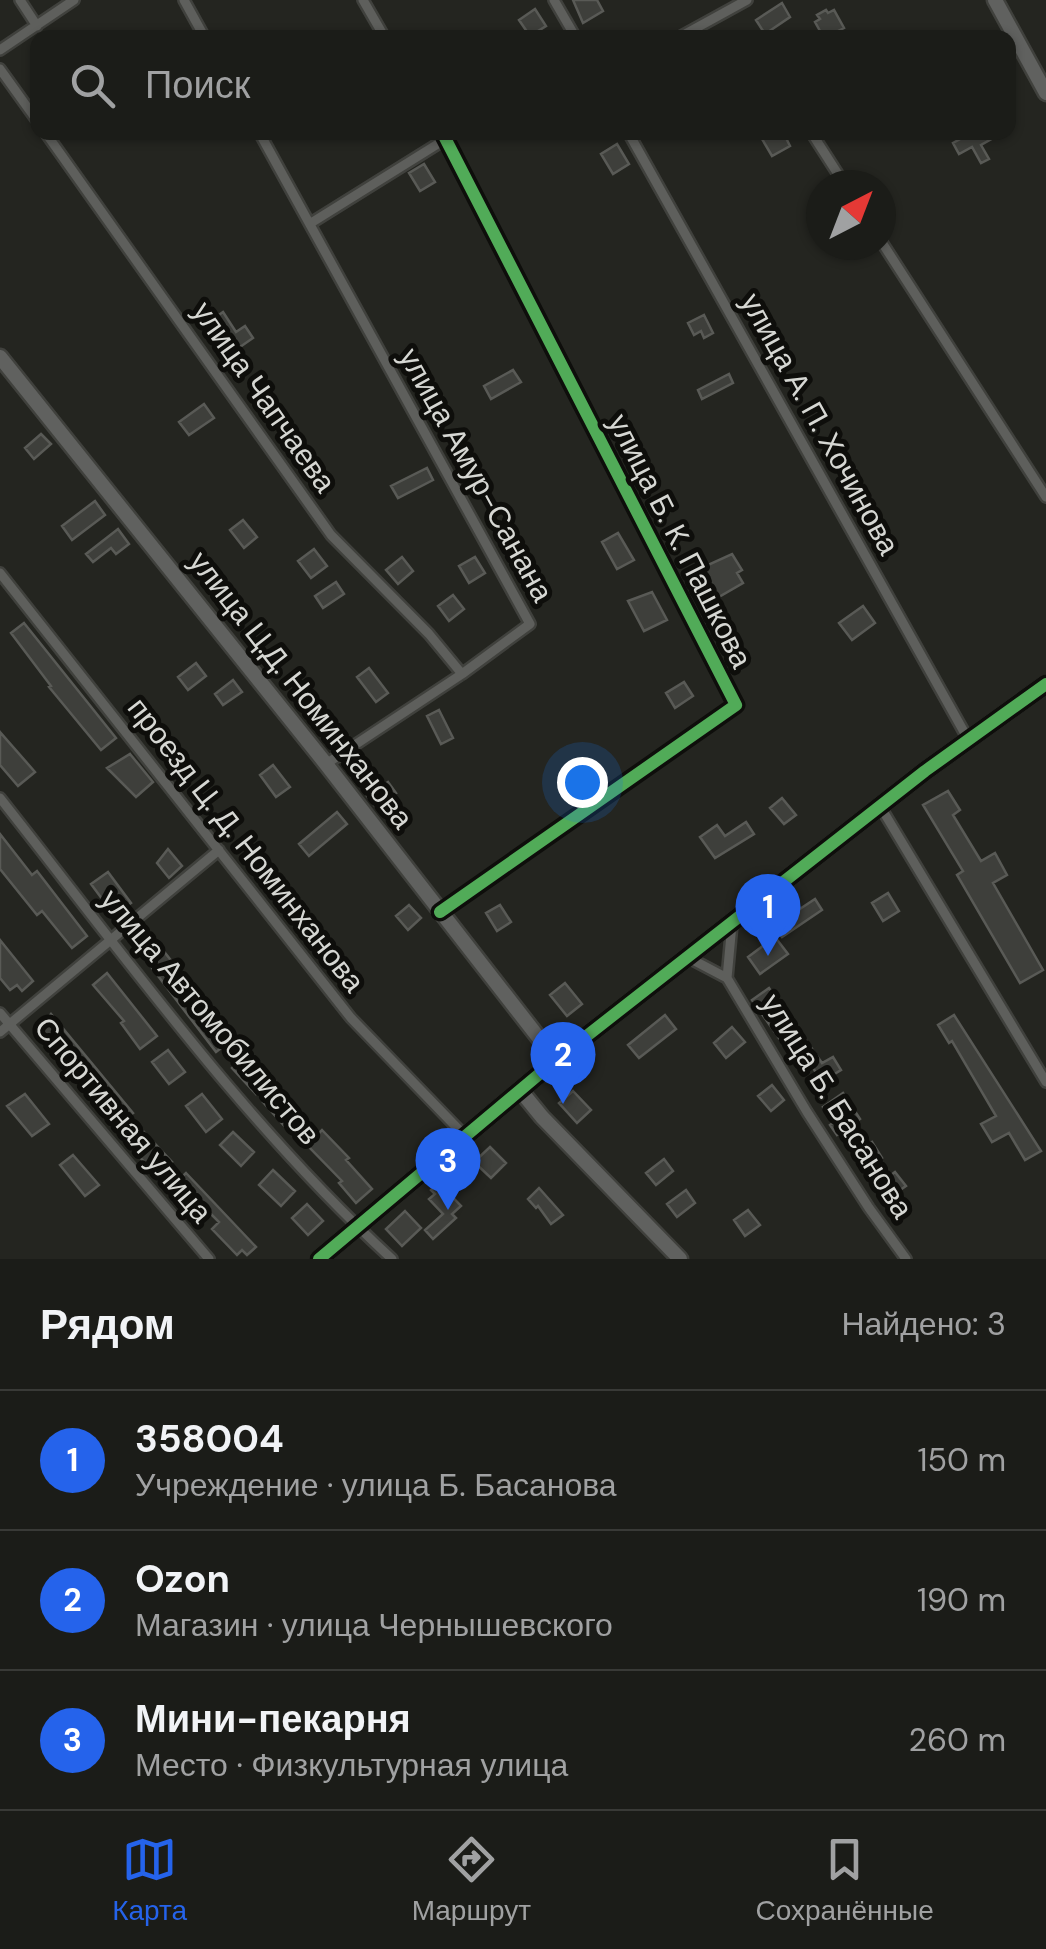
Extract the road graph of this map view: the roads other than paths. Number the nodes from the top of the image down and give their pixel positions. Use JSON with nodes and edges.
{"nodes":[{"id":1,"x":20,"y":0,"type":"edge"},
{"id":2,"x":74,"y":0,"type":"edge"},
{"id":3,"x":184,"y":0,"type":"edge"},
{"id":4,"x":363,"y":0,"type":"edge"},
{"id":5,"x":554,"y":0,"type":"edge"},
{"id":6,"x":746,"y":0,"type":"edge"},
{"id":7,"x":995,"y":0,"type":"edge"},
{"id":8,"x":37,"y":26,"type":"junction"},
{"id":9,"x":31,"y":30,"type":"edge"},
{"id":10,"x":201,"y":30,"type":"edge"},
{"id":11,"x":380,"y":30,"type":"edge"},
{"id":12,"x":571,"y":30,"type":"edge"},
{"id":13,"x":692,"y":30,"type":"edge"},
{"id":14,"x":1011,"y":30,"type":"edge"},
{"id":15,"x":30,"y":31,"type":"edge"},
{"id":16,"x":1016,"y":38,"type":"edge"},
{"id":17,"x":0,"y":50,"type":"edge"},
{"id":18,"x":0,"y":69,"type":"edge"},
{"id":19,"x":1046,"y":93,"type":"edge"},
{"id":20,"x":30,"y":111,"type":"edge"},
{"id":21,"x":51,"y":140,"type":"edge"},
{"id":22,"x":264,"y":140,"type":"edge"},
{"id":23,"x":438,"y":140,"type":"edge"},
{"id":24,"x":446,"y":140,"type":"edge"},
{"id":25,"x":632,"y":140,"type":"edge"},
{"id":26,"x":816,"y":140,"type":"edge"},
{"id":27,"x":835,"y":170,"type":"edge"},
{"id":28,"x":311,"y":223,"type":"junction"},
{"id":29,"x":893,"y":260,"type":"edge"},
{"id":30,"x":0,"y":357,"type":"edge"},
{"id":31,"x":1046,"y":497,"type":"edge"},
{"id":32,"x":0,"y":573,"type":"edge"},
{"id":33,"x":462,"y":674,"type":"junction"},
{"id":34,"x":1046,"y":684,"type":"edge"},
{"id":35,"x":968,"y":739,"type":"junction"},
{"id":36,"x":326,"y":764,"type":"junction"},
{"id":37,"x":0,"y":798,"type":"edge"},
{"id":38,"x":880,"y":806,"type":"junction"},
{"id":39,"x":219,"y":850,"type":"junction"},
{"id":40,"x":440,"y":912,"type":"junction"},
{"id":41,"x":732,"y":924,"type":"junction"},
{"id":42,"x":112,"y":939,"type":"junction"},
{"id":43,"x":689,"y":958,"type":"junction"},
{"id":44,"x":727,"y":978,"type":"junction"},
{"id":45,"x":0,"y":1012,"type":"edge"},
{"id":46,"x":10,"y":1025,"type":"junction"},
{"id":47,"x":0,"y":1032,"type":"edge"},
{"id":48,"x":556,"y":1060,"type":"junction"},
{"id":49,"x":1046,"y":1082,"type":"edge"},
{"id":50,"x":520,"y":1090,"type":"junction"},
{"id":51,"x":466,"y":1136,"type":"junction"},
{"id":52,"x":358,"y":1228,"type":"junction"},
{"id":53,"x":209,"y":1259,"type":"edge"},
{"id":54,"x":319,"y":1259,"type":"edge"},
{"id":55,"x":392,"y":1259,"type":"edge"},
{"id":56,"x":680,"y":1259,"type":"edge"},
{"id":57,"x":906,"y":1259,"type":"edge"}],
"edges":[{"from":1,"to":8,"type":"street"},
{"from":2,"to":8,"type":"street"},
{"from":3,"to":10,"type":"street"},
{"from":4,"to":11,"type":"street"},
{"from":5,"to":12,"type":"street"},
{"from":6,"to":13,"type":"street"},
{"from":7,"to":14,"type":"street"},
{"from":8,"to":9,"type":"street"},
{"from":15,"to":17,"type":"street"},
{"from":16,"to":19,"type":"street"},
{"from":18,"to":20,"type":"street"},
{"from":21,"to":33,"type":"street","name":"улица Чапчаева"},
{"from":22,"to":28,"type":"street","name":"улица Амур-Санана"},
{"from":23,"to":28,"type":"street"},
{"from":24,"to":40,"type":"street","name":"улица Б. К. Пашкова"},
{"from":25,"to":35,"type":"street","name":"улица А. П. Хочинова"},
{"from":26,"to":27,"type":"street"},
{"from":28,"to":33,"type":"street","name":"улица Амур-Санана"},
{"from":29,"to":31,"type":"street"},
{"from":30,"to":36,"type":"street","name":"улица Ц.Д. Номинханова"},
{"from":32,"to":39,"type":"street","name":"проезд Ц. Д. Номинханова"},
{"from":33,"to":36,"type":"street","name":"улица Амур-Санана"},
{"from":34,"to":35,"type":"street"},
{"from":35,"to":38,"type":"street"},
{"from":36,"to":40,"type":"street","name":"улица Ц.Д. Номинханова"},
{"from":37,"to":42,"type":"street","name":"улица Автомобилистов"},
{"from":38,"to":41,"type":"street"},
{"from":38,"to":49,"type":"street"},
{"from":39,"to":42,"type":"street"},
{"from":39,"to":51,"type":"street","name":"проезд Ц. Д. Номинханова"},
{"from":40,"to":48,"type":"street","name":"улица Ц.Д. Номинханова"},
{"from":41,"to":43,"type":"street"},
{"from":41,"to":44,"type":"street"},
{"from":42,"to":46,"type":"street"},
{"from":42,"to":52,"type":"street","name":"улица Автомобилистов"},
{"from":43,"to":44,"type":"street"},
{"from":43,"to":48,"type":"street"},
{"from":44,"to":57,"type":"street","name":"улица Б. Басанова"},
{"from":45,"to":46,"type":"street","name":"Спортивная улица"},
{"from":46,"to":47,"type":"street"},
{"from":46,"to":53,"type":"street","name":"Спортивная улица"},
{"from":48,"to":50,"type":"street"},
{"from":50,"to":51,"type":"street"},
{"from":50,"to":56,"type":"street"},
{"from":51,"to":52,"type":"street"},
{"from":52,"to":54,"type":"street"},
{"from":52,"to":55,"type":"street","name":"улица Автомобилистов"}]}
